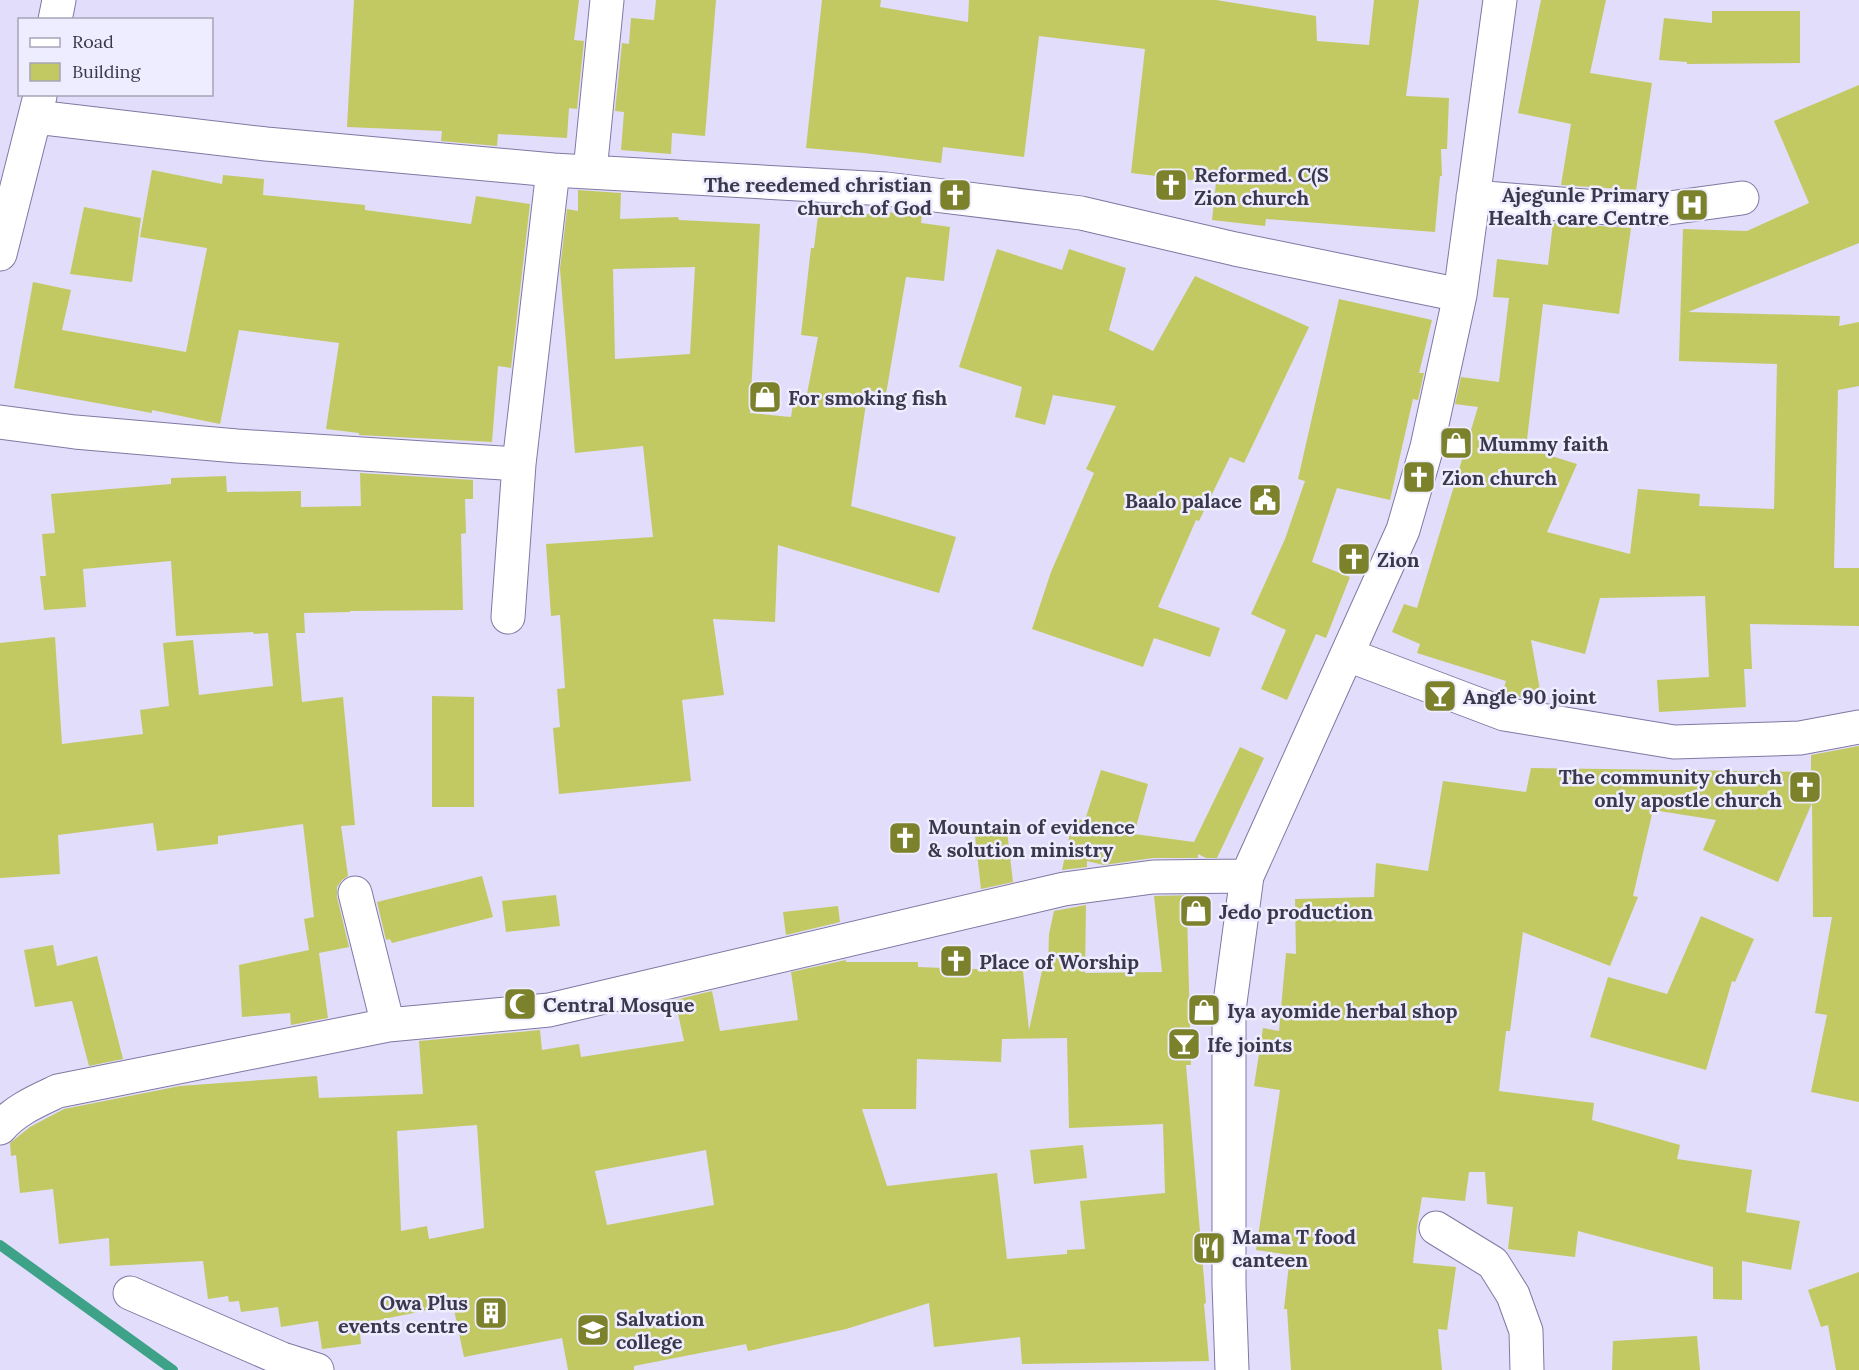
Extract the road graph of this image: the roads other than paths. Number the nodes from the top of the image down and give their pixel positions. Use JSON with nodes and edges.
{"nodes":[{"id":1,"x":59,"y":0,"type":"edge"},
{"id":2,"x":607,"y":0,"type":"edge"},
{"id":3,"x":1500,"y":0,"type":"edge"},
{"id":4,"x":55,"y":18,"type":"edge"},
{"id":5,"x":38,"y":106,"type":"edge"},
{"id":6,"x":553,"y":170,"type":"junction"},
{"id":7,"x":590,"y":171,"type":"junction"},
{"id":8,"x":1473,"y":197,"type":"junction"},
{"id":9,"x":1742,"y":198,"type":"dead end"},
{"id":10,"x":0,"y":254,"type":"edge"},
{"id":11,"x":1460,"y":295,"type":"junction"},
{"id":12,"x":0,"y":422,"type":"edge"},
{"id":13,"x":519,"y":464,"type":"junction"},
{"id":14,"x":508,"y":616,"type":"dead end"},
{"id":15,"x":1348,"y":655,"type":"junction"},
{"id":16,"x":1859,"y":727,"type":"edge"},
{"id":17,"x":1247,"y":876,"type":"junction"},
{"id":18,"x":355,"y":893,"type":"dead end"},
{"id":19,"x":388,"y":1025,"type":"junction"},
{"id":20,"x":0,"y":1128,"type":"edge"},
{"id":21,"x":1436,"y":1228,"type":"dead end"},
{"id":22,"x":130,"y":1293,"type":"dead end"},
{"id":23,"x":317,"y":1370,"type":"edge"},
{"id":24,"x":1232,"y":1370,"type":"edge"},
{"id":25,"x":1527,"y":1370,"type":"edge"}],
"edges":[{"from":1,"to":4,"type":"street"},
{"from":2,"to":7,"type":"street"},
{"from":3,"to":8,"type":"street"},
{"from":5,"to":6,"type":"street"},
{"from":5,"to":10,"type":"street"},
{"from":6,"to":7,"type":"street"},
{"from":6,"to":13,"type":"street"},
{"from":7,"to":11,"type":"street"},
{"from":8,"to":9,"type":"street"},
{"from":8,"to":11,"type":"street"},
{"from":11,"to":15,"type":"street"},
{"from":12,"to":13,"type":"street"},
{"from":13,"to":14,"type":"street"},
{"from":15,"to":16,"type":"street"},
{"from":15,"to":17,"type":"street"},
{"from":17,"to":19,"type":"street"},
{"from":17,"to":24,"type":"street"},
{"from":18,"to":19,"type":"street"},
{"from":19,"to":20,"type":"street"},
{"from":21,"to":25,"type":"street"},
{"from":22,"to":23,"type":"street"}]}
